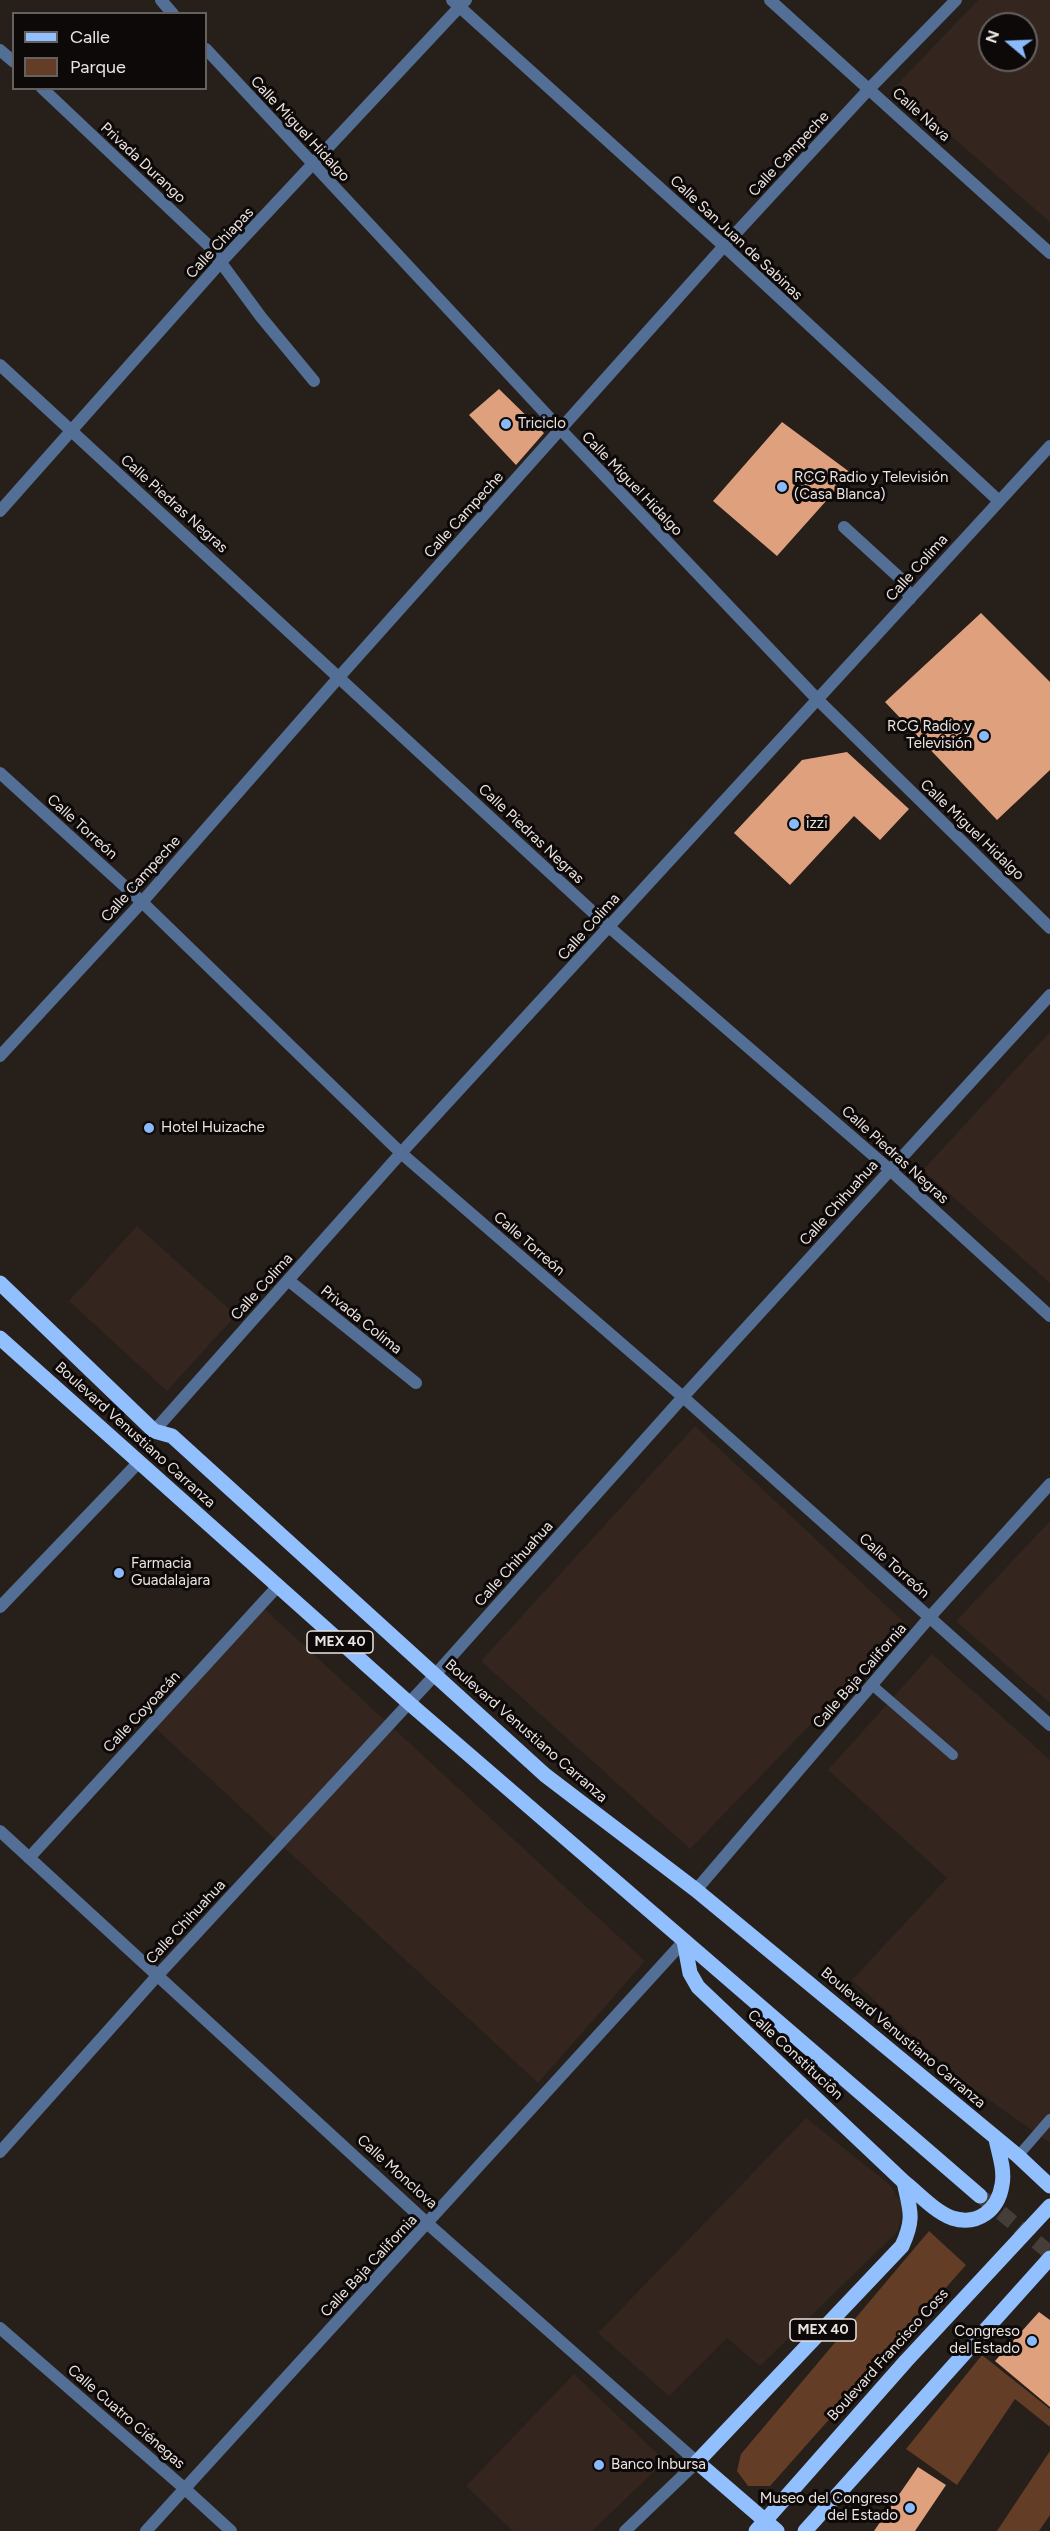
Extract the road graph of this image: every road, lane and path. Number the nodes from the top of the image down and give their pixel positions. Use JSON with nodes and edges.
{"nodes":[{"id":1,"x":161,"y":0,"type":"edge"},
{"id":2,"x":770,"y":0,"type":"edge"},
{"id":3,"x":956,"y":0,"type":"edge"},
{"id":4,"x":459,"y":2,"type":"edge"},
{"id":5,"x":171,"y":12,"type":"edge"},
{"id":6,"x":0,"y":50,"type":"edge"},
{"id":7,"x":207,"y":50,"type":"edge"},
{"id":8,"x":12,"y":60,"type":"edge"},
{"id":9,"x":870,"y":88,"type":"junction"},
{"id":10,"x":44,"y":90,"type":"edge"},
{"id":11,"x":313,"y":166,"type":"junction"},
{"id":12,"x":724,"y":246,"type":"junction"},
{"id":13,"x":1050,"y":253,"type":"edge"},
{"id":14,"x":221,"y":262,"type":"junction"},
{"id":15,"x":0,"y":365,"type":"edge"},
{"id":16,"x":314,"y":381,"type":"dead end"},
{"id":17,"x":561,"y":430,"type":"junction"},
{"id":18,"x":72,"y":432,"type":"junction"},
{"id":19,"x":1050,"y":446,"type":"edge"},
{"id":20,"x":999,"y":501,"type":"junction"},
{"id":21,"x":0,"y":511,"type":"edge"},
{"id":22,"x":844,"y":527,"type":"dead end"},
{"id":23,"x":910,"y":599,"type":"junction"},
{"id":24,"x":340,"y":676,"type":"junction"},
{"id":25,"x":817,"y":699,"type":"junction"},
{"id":26,"x":0,"y":772,"type":"edge"},
{"id":27,"x":142,"y":902,"type":"junction"},
{"id":28,"x":609,"y":927,"type":"junction"},
{"id":29,"x":1050,"y":928,"type":"edge"},
{"id":30,"x":1050,"y":995,"type":"edge"},
{"id":31,"x":0,"y":1056,"type":"edge"},
{"id":32,"x":402,"y":1153,"type":"junction"},
{"id":33,"x":890,"y":1169,"type":"junction"},
{"id":34,"x":288,"y":1280,"type":"junction"},
{"id":35,"x":0,"y":1283,"type":"edge"},
{"id":36,"x":1050,"y":1316,"type":"edge"},
{"id":37,"x":3,"y":1346,"type":"edge"},
{"id":38,"x":416,"y":1383,"type":"dead end"},
{"id":39,"x":683,"y":1397,"type":"junction"},
{"id":40,"x":153,"y":1431,"type":"junction"},
{"id":41,"x":139,"y":1462,"type":"junction"},
{"id":42,"x":1050,"y":1485,"type":"edge"},
{"id":43,"x":278,"y":1587,"type":"junction"},
{"id":44,"x":0,"y":1606,"type":"edge"},
{"id":45,"x":929,"y":1618,"type":"junction"},
{"id":46,"x":434,"y":1676,"type":"junction"},
{"id":47,"x":872,"y":1685,"type":"junction"},
{"id":48,"x":408,"y":1703,"type":"junction"},
{"id":49,"x":1050,"y":1725,"type":"edge"},
{"id":50,"x":953,"y":1755,"type":"dead end"},
{"id":51,"x":0,"y":1831,"type":"edge"},
{"id":52,"x":29,"y":1858,"type":"junction"},
{"id":53,"x":696,"y":1890,"type":"junction"},
{"id":54,"x":684,"y":1941,"type":"junction"},
{"id":55,"x":157,"y":1976,"type":"junction"},
{"id":56,"x":1050,"y":2119,"type":"edge"},
{"id":57,"x":996,"y":2139,"type":"junction"},
{"id":58,"x":0,"y":2152,"type":"edge"},
{"id":59,"x":1018,"y":2156,"type":"junction"},
{"id":60,"x":904,"y":2182,"type":"junction"},
{"id":61,"x":1050,"y":2186,"type":"edge"},
{"id":62,"x":980,"y":2196,"type":"tunnel mouth"},
{"id":63,"x":1050,"y":2206,"type":"edge"},
{"id":64,"x":428,"y":2224,"type":"junction"},
{"id":65,"x":1050,"y":2258,"type":"edge"},
{"id":66,"x":0,"y":2328,"type":"edge"},
{"id":67,"x":697,"y":2462,"type":"junction"},
{"id":68,"x":184,"y":2488,"type":"junction"},
{"id":69,"x":760,"y":2526,"type":"edge"},
{"id":70,"x":146,"y":2531,"type":"edge"},
{"id":71,"x":231,"y":2531,"type":"edge"},
{"id":72,"x":625,"y":2531,"type":"edge"},
{"id":73,"x":777,"y":2531,"type":"edge"},
{"id":74,"x":805,"y":2531,"type":"edge"}],
"edges":[{"from":1,"to":5,"type":"street"},
{"from":2,"to":9,"type":"street","name":"Calle Nava"},
{"from":3,"to":9,"type":"street","name":"Calle Campeche"},
{"from":4,"to":11,"type":"street","name":"Calle Chiapas"},
{"from":4,"to":12,"type":"street","name":"Calle San Juan de Sabinas"},
{"from":6,"to":8,"type":"street"},
{"from":7,"to":11,"type":"street","name":"Calle Miguel Hidalgo"},
{"from":9,"to":12,"type":"street","name":"Calle Campeche"},
{"from":9,"to":13,"type":"street","name":"Calle Nava"},
{"from":10,"to":14,"type":"street","name":"Privada Durango"},
{"from":11,"to":14,"type":"street","name":"Calle Chiapas"},
{"from":11,"to":17,"type":"street","name":"Calle Miguel Hidalgo"},
{"from":12,"to":17,"type":"street","name":"Calle Campeche"},
{"from":12,"to":20,"type":"street","name":"Calle San Juan de Sabinas"},
{"from":14,"to":16,"type":"street","name":"Privada Durango"},
{"from":14,"to":18,"type":"street","name":"Calle Chiapas"},
{"from":15,"to":18,"type":"street","name":"Calle Piedras Negras"},
{"from":17,"to":24,"type":"street","name":"Calle Campeche"},
{"from":17,"to":25,"type":"street","name":"Calle Miguel Hidalgo"},
{"from":18,"to":21,"type":"street","name":"Calle Chiapas"},
{"from":18,"to":24,"type":"street","name":"Calle Piedras Negras"},
{"from":19,"to":20,"type":"street","name":"Calle Colima"},
{"from":20,"to":23,"type":"street","name":"Calle Colima"},
{"from":22,"to":23,"type":"street"},
{"from":23,"to":25,"type":"street","name":"Calle Colima"},
{"from":24,"to":27,"type":"street","name":"Calle Campeche"},
{"from":24,"to":28,"type":"street","name":"Calle Piedras Negras"},
{"from":25,"to":28,"type":"street","name":"Calle Colima"},
{"from":25,"to":29,"type":"street","name":"Calle Miguel Hidalgo"},
{"from":26,"to":27,"type":"street","name":"Calle Torreón"},
{"from":27,"to":31,"type":"street","name":"Calle Campeche"},
{"from":27,"to":32,"type":"street","name":"Calle Torreón"},
{"from":28,"to":32,"type":"street","name":"Calle Colima"},
{"from":28,"to":33,"type":"street","name":"Calle Piedras Negras"},
{"from":30,"to":33,"type":"street","name":"Calle Chihuahua"},
{"from":32,"to":34,"type":"street","name":"Calle Colima"},
{"from":32,"to":39,"type":"street","name":"Calle Torreón"},
{"from":33,"to":36,"type":"street","name":"Calle Piedras Negras"},
{"from":33,"to":39,"type":"street","name":"Calle Chihuahua"},
{"from":34,"to":38,"type":"street","name":"Privada Colima"},
{"from":34,"to":40,"type":"street","name":"Calle Colima"},
{"from":35,"to":40,"type":"main road","name":"Boulevard Venustiano Carranza","number":"MEX 40"},
{"from":37,"to":41,"type":"main road","name":"Boulevard Venustiano Carranza","number":"MEX 40"},
{"from":39,"to":45,"type":"street","name":"Calle Torreón"},
{"from":39,"to":46,"type":"street","name":"Calle Chihuahua"},
{"from":40,"to":46,"type":"main road","name":"Boulevard Venustiano Carranza","number":"MEX 40"},
{"from":41,"to":43,"type":"main road","name":"Boulevard Venustiano Carranza","number":"MEX 40"},
{"from":41,"to":44,"type":"street"},
{"from":42,"to":45,"type":"street","name":"Calle Baja California"},
{"from":43,"to":48,"type":"main road","name":"Boulevard Venustiano Carranza","number":"MEX 40"},
{"from":43,"to":52,"type":"street","name":"Calle Coyoacán"},
{"from":45,"to":47,"type":"street","name":"Calle Baja California"},
{"from":45,"to":49,"type":"street","name":"Calle Torreón"},
{"from":46,"to":48,"type":"street","name":"Calle Chihuahua"},
{"from":46,"to":53,"type":"main road","name":"Boulevard Venustiano Carranza","number":"MEX 40"},
{"from":47,"to":50,"type":"lane"},
{"from":47,"to":53,"type":"street","name":"Calle Baja California"},
{"from":48,"to":54,"type":"main road","name":"Boulevard Venustiano Carranza","number":"MEX 40"},
{"from":48,"to":55,"type":"street","name":"Calle Chihuahua"},
{"from":51,"to":52,"type":"street","name":"Calle Monclova"},
{"from":52,"to":55,"type":"street","name":"Calle Monclova"},
{"from":53,"to":57,"type":"main road","name":"Boulevard Venustiano Carranza","number":"MEX 40"},
{"from":54,"to":60,"type":"main road","name":"Calle Constituciôn"},
{"from":54,"to":62,"type":"main road","name":"Boulevard Venustiano Carranza"},
{"from":54,"to":64,"type":"street","name":"Calle Baja California"},
{"from":55,"to":58,"type":"street","name":"Calle Chihuahua"},
{"from":55,"to":64,"type":"street","name":"Calle Monclova"},
{"from":56,"to":59,"type":"lane"},
{"from":57,"to":59,"type":"main road","name":"Boulevard Venustiano Carranza","number":"MEX 40"},
{"from":57,"to":60,"type":"main road","name":"Calle Constituciôn"},
{"from":59,"to":61,"type":"main road","name":"Boulevard Venustiano Carranza","number":"MEX 40"},
{"from":60,"to":67,"type":"main road","number":"MEX 40"},
{"from":63,"to":69,"type":"main road","name":"Boulevard Francisco Coss"},
{"from":64,"to":67,"type":"street","name":"Calle Monclova"},
{"from":64,"to":68,"type":"street","name":"Calle Baja California"},
{"from":65,"to":74,"type":"main road"},
{"from":66,"to":68,"type":"street","name":"Calle Cuatro Ciénegas"},
{"from":67,"to":69,"type":"main road","name":"Calle Monclova"},
{"from":67,"to":72,"type":"street"},
{"from":68,"to":70,"type":"street","name":"Calle Baja California"},
{"from":68,"to":71,"type":"street","name":"Calle Cuatro Ciénegas"},
{"from":69,"to":73,"type":"main road","name":"Calle Monclova"}]}
